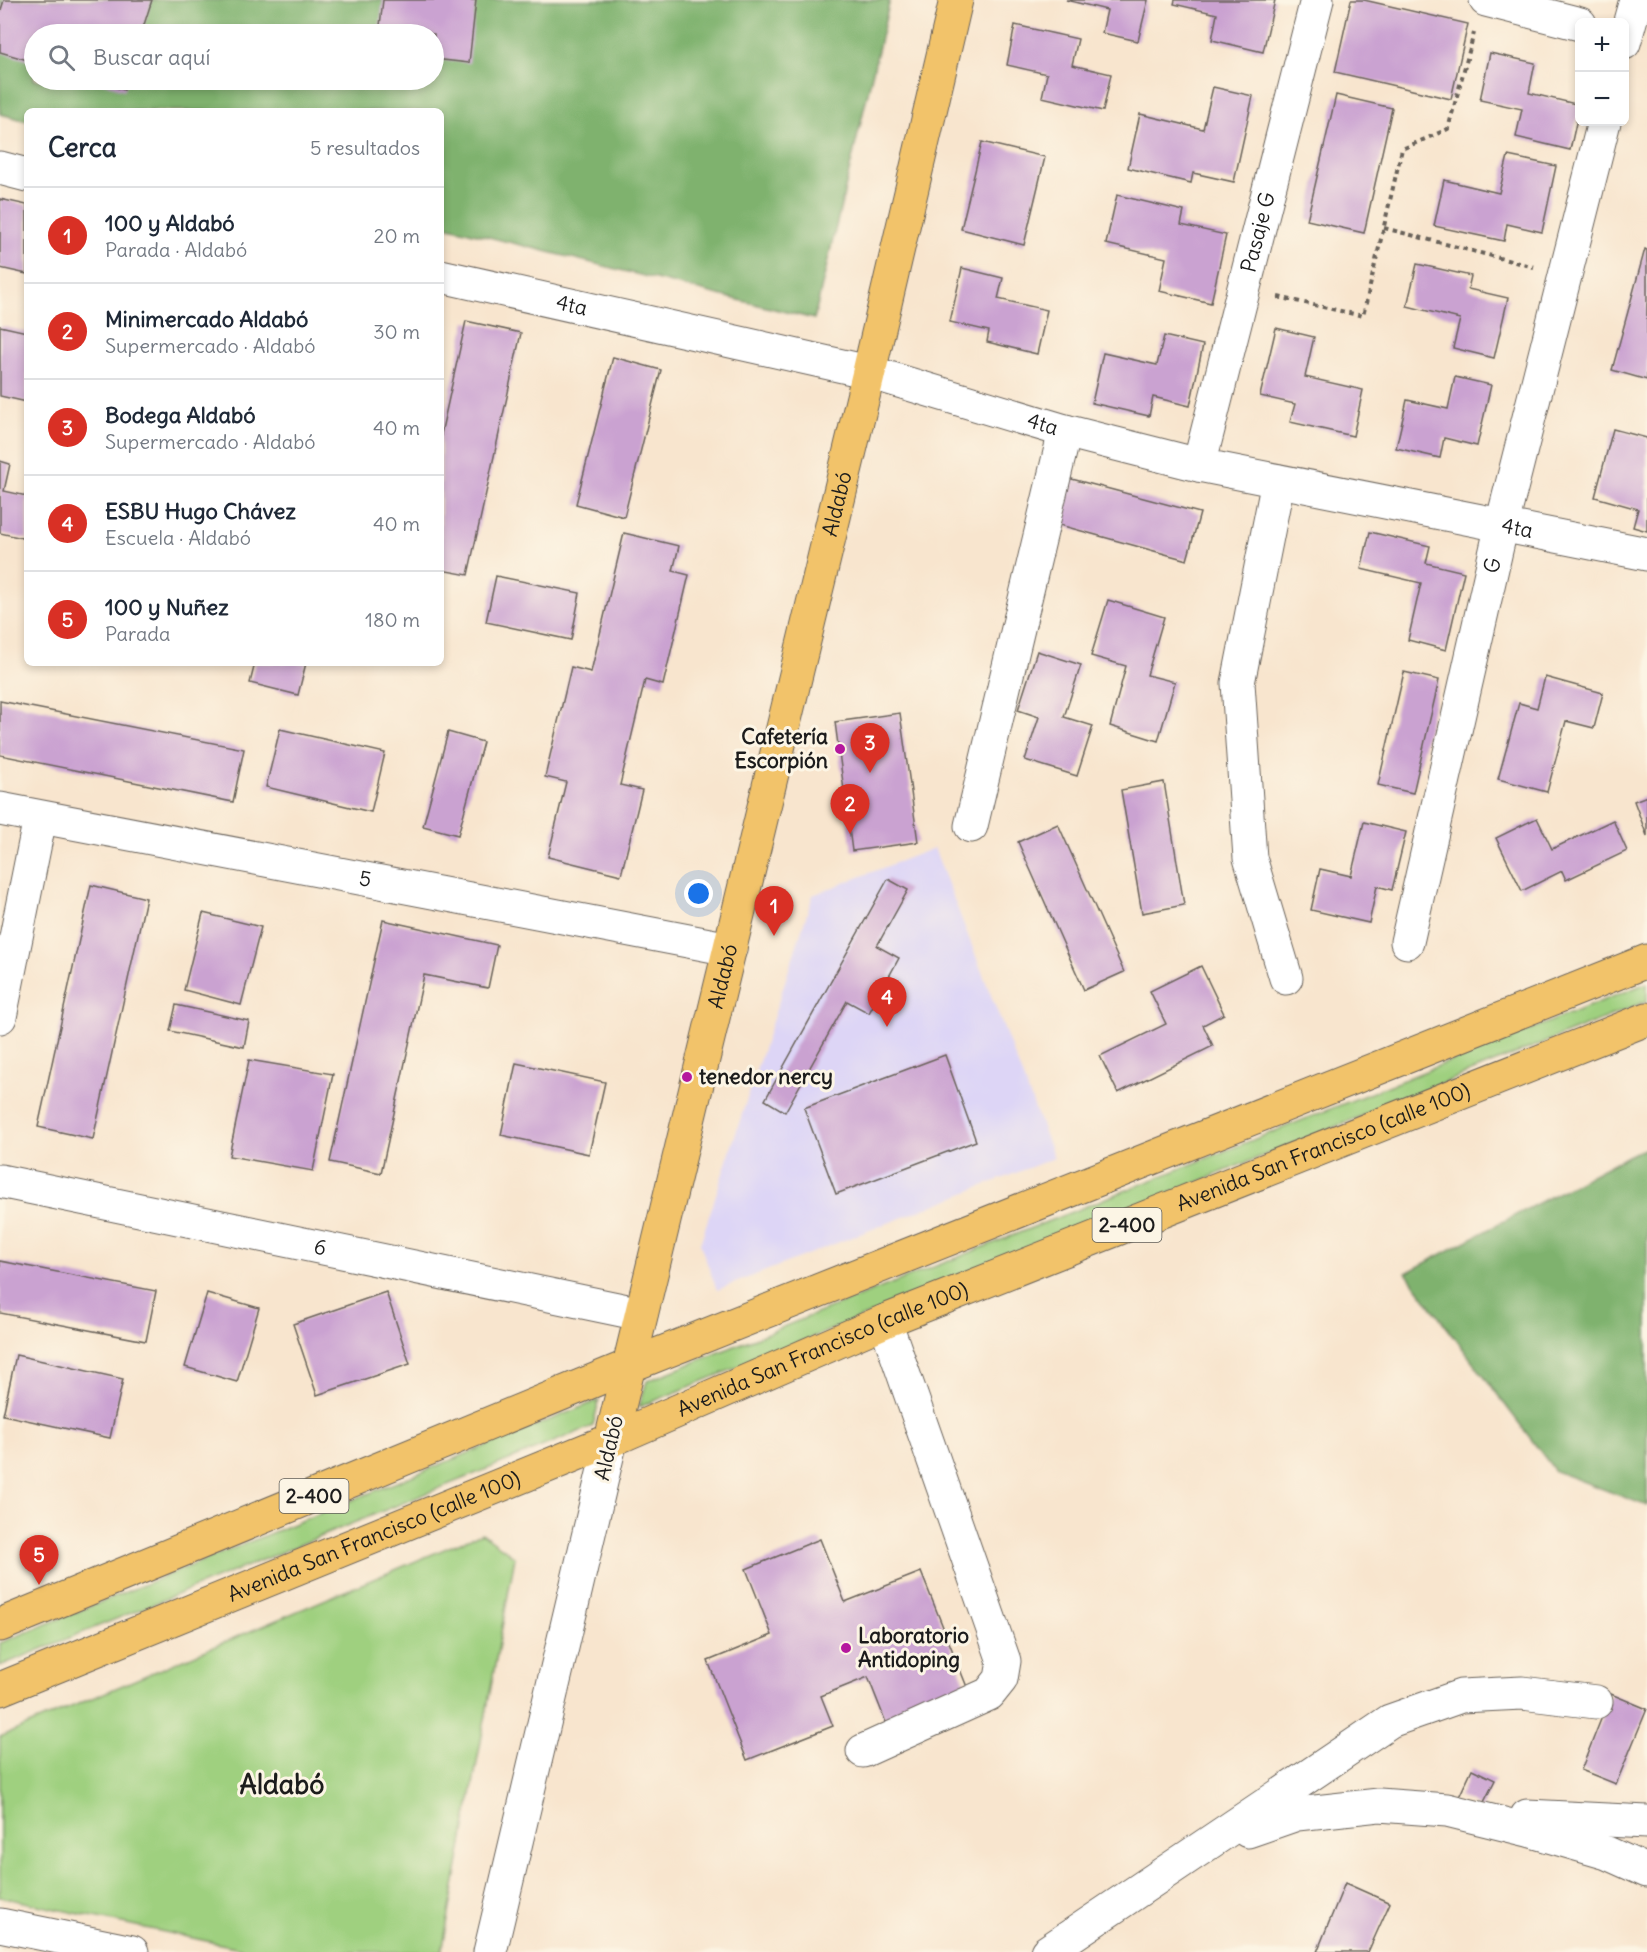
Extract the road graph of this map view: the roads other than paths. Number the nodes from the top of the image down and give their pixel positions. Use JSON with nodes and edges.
{"nodes":[{"id":1,"x":956,"y":0,"type":"edge"},
{"id":2,"x":1317,"y":0,"type":"edge"},
{"id":3,"x":1486,"y":0,"type":"edge"},
{"id":4,"x":1636,"y":0,"type":"edge"},
{"id":5,"x":1575,"y":23,"type":"edge"},
{"id":6,"x":1631,"y":39,"type":"edge"},
{"id":7,"x":1603,"y":126,"type":"edge"},
{"id":8,"x":0,"y":168,"type":"edge"},
{"id":9,"x":24,"y":174,"type":"edge"},
{"id":10,"x":444,"y":277,"type":"edge"},
{"id":11,"x":869,"y":372,"type":"junction"},
{"id":12,"x":1065,"y":431,"type":"junction"},
{"id":13,"x":1199,"y":465,"type":"junction"},
{"id":14,"x":1278,"y":481,"type":"junction"},
{"id":15,"x":1502,"y":524,"type":"junction"},
{"id":16,"x":1647,"y":554,"type":"edge"},
{"id":17,"x":0,"y":809,"type":"edge"},
{"id":18,"x":40,"y":818,"type":"junction"},
{"id":19,"x":971,"y":826,"type":"dead end"},
{"id":20,"x":1407,"y":942,"type":"dead end"},
{"id":21,"x":730,"y":949,"type":"junction"},
{"id":22,"x":1647,"y":961,"type":"edge"},
{"id":23,"x":1286,"y":978,"type":"dead end"},
{"id":24,"x":0,"y":1017,"type":"edge"},
{"id":25,"x":1647,"y":1019,"type":"edge"},
{"id":26,"x":0,"y":1181,"type":"edge"},
{"id":27,"x":641,"y":1314,"type":"junction"},
{"id":28,"x":885,"y":1321,"type":"junction"},
{"id":29,"x":629,"y":1366,"type":"junction"},
{"id":30,"x":611,"y":1440,"type":"junction"},
{"id":31,"x":0,"y":1625,"type":"edge"},
{"id":32,"x":0,"y":1689,"type":"edge"},
{"id":33,"x":1596,"y":1702,"type":"dead end"},
{"id":34,"x":863,"y":1751,"type":"dead end"},
{"id":35,"x":1460,"y":1813,"type":"junction"},
{"id":36,"x":1647,"y":1822,"type":"edge"},
{"id":37,"x":1206,"y":1845,"type":"junction"},
{"id":38,"x":1647,"y":1871,"type":"edge"},
{"id":39,"x":0,"y":1924,"type":"edge"},
{"id":40,"x":132,"y":1952,"type":"edge"},
{"id":41,"x":490,"y":1952,"type":"edge"},
{"id":42,"x":1047,"y":1952,"type":"edge"}],
"edges":[{"from":1,"to":11,"type":"main road","name":"Aldabó"},
{"from":2,"to":13,"type":"street","name":"Pasaje G"},
{"from":3,"to":5,"type":"street"},
{"from":4,"to":6,"type":"street"},
{"from":7,"to":15,"type":"street","name":"G"},
{"from":8,"to":9,"type":"street"},
{"from":10,"to":11,"type":"street","name":"4ta"},
{"from":11,"to":12,"type":"street","name":"4ta"},
{"from":11,"to":21,"type":"main road","name":"Aldabó"},
{"from":12,"to":13,"type":"street","name":"4ta"},
{"from":12,"to":19,"type":"street"},
{"from":13,"to":14,"type":"street","name":"4ta"},
{"from":14,"to":15,"type":"street","name":"4ta"},
{"from":14,"to":23,"type":"street"},
{"from":15,"to":16,"type":"street","name":"4ta"},
{"from":15,"to":20,"type":"street","name":"G"},
{"from":17,"to":18,"type":"street","name":"5"},
{"from":18,"to":21,"type":"street","name":"5"},
{"from":18,"to":24,"type":"street"},
{"from":21,"to":27,"type":"main road","name":"Aldabó"},
{"from":22,"to":29,"type":"main road","number":"2-400"},
{"from":25,"to":28,"type":"main road","name":"Avenida San Francisco (calle 100)","number":"2-400"},
{"from":26,"to":27,"type":"street","name":"6"},
{"from":27,"to":29,"type":"main road","name":"Aldabó"},
{"from":28,"to":30,"type":"main road","name":"Avenida San Francisco (calle 100)","number":"2-400"},
{"from":28,"to":34,"type":"street"},
{"from":29,"to":30,"type":"main road","name":"Aldabó"},
{"from":29,"to":31,"type":"main road","number":"2-400"},
{"from":30,"to":32,"type":"main road","name":"Avenida San Francisco (calle 100)","number":"2-400"},
{"from":30,"to":41,"type":"street","name":"Aldabó"},
{"from":33,"to":37,"type":"street"},
{"from":35,"to":36,"type":"street"},
{"from":35,"to":37,"type":"street"},
{"from":35,"to":38,"type":"street"},
{"from":37,"to":42,"type":"street"},
{"from":39,"to":40,"type":"street"}]}
